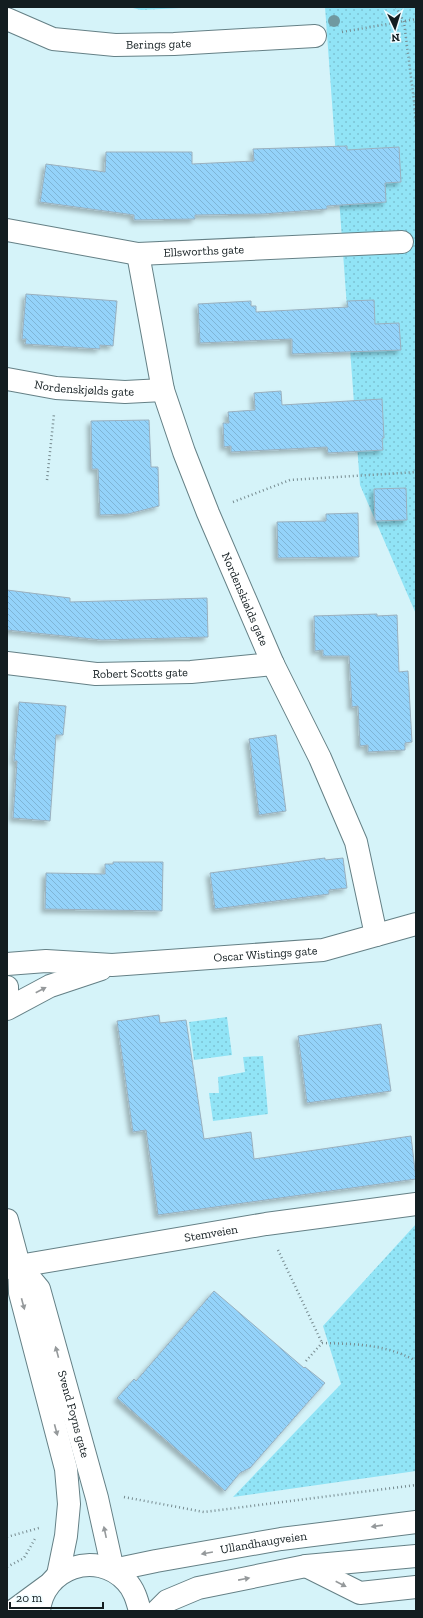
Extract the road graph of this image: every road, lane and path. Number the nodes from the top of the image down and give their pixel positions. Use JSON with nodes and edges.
{"nodes":[{"id":1,"x":396,"y":7,"type":"edge"},
{"id":2,"x":7,"y":19,"type":"edge"},
{"id":3,"x":416,"y":19,"type":"edge"},
{"id":4,"x":404,"y":22,"type":"junction"},
{"id":5,"x":314,"y":36,"type":"joint"},
{"id":6,"x":416,"y":126,"type":"edge"},
{"id":7,"x":7,"y":230,"type":"edge"},
{"id":8,"x":402,"y":242,"type":"dead end"},
{"id":9,"x":138,"y":254,"type":"junction"},
{"id":10,"x":7,"y":378,"type":"edge"},
{"id":11,"x":56,"y":388,"type":"junction"},
{"id":12,"x":163,"y":390,"type":"junction"},
{"id":13,"x":416,"y":472,"type":"edge"},
{"id":14,"x":47,"y":480,"type":"dead end"},
{"id":15,"x":208,"y":513,"type":"junction"},
{"id":16,"x":7,"y":663,"type":"edge"},
{"id":17,"x":273,"y":664,"type":"junction"},
{"id":18,"x":416,"y":924,"type":"edge"},
{"id":19,"x":376,"y":935,"type":"junction"},
{"id":20,"x":7,"y":964,"type":"edge"},
{"id":21,"x":112,"y":966,"type":"junction"},
{"id":22,"x":7,"y":986,"type":"edge"},
{"id":23,"x":7,"y":1000,"type":"edge"},
{"id":24,"x":7,"y":1009,"type":"edge"},
{"id":25,"x":416,"y":1204,"type":"edge"},
{"id":26,"x":7,"y":1220,"type":"edge"},
{"id":27,"x":266,"y":1224,"type":"junction"},
{"id":28,"x":13,"y":1267,"type":"edge"},
{"id":29,"x":322,"y":1343,"type":"junction"},
{"id":30,"x":306,"y":1361,"type":"dead end"},
{"id":31,"x":416,"y":1361,"type":"edge"},
{"id":32,"x":416,"y":1485,"type":"edge"},
{"id":33,"x":122,"y":1496,"type":"dead end"},
{"id":34,"x":416,"y":1522,"type":"edge"},
{"id":35,"x":7,"y":1537,"type":"edge"},
{"id":36,"x":416,"y":1556,"type":"edge"},
{"id":37,"x":306,"y":1566,"type":"junction"},
{"id":38,"x":7,"y":1567,"type":"edge"},
{"id":39,"x":113,"y":1570,"type":"junction"},
{"id":40,"x":53,"y":1580,"type":"junction"},
{"id":41,"x":416,"y":1587,"type":"edge"},
{"id":42,"x":14,"y":1611,"type":"edge"},
{"id":43,"x":39,"y":1611,"type":"edge"},
{"id":44,"x":140,"y":1611,"type":"edge"},
{"id":45,"x":157,"y":1611,"type":"edge"}],
"edges":[{"from":1,"to":4,"type":"path"},
{"from":2,"to":5,"type":"street","name":"Berings gate"},
{"from":3,"to":4,"type":"path"},
{"from":4,"to":5,"type":"path"},
{"from":4,"to":6,"type":"path"},
{"from":7,"to":9,"type":"street","name":"Ellsworths gate"},
{"from":8,"to":9,"type":"street","name":"Ellsworths gate"},
{"from":9,"to":12,"type":"street","name":"Nordenskiølds gate"},
{"from":10,"to":11,"type":"street","name":"Nordenskjølds gate"},
{"from":11,"to":12,"type":"street","name":"Nordenskjølds gate"},
{"from":11,"to":14,"type":"path"},
{"from":12,"to":15,"type":"street","name":"Nordenskiølds gate"},
{"from":13,"to":15,"type":"path"},
{"from":15,"to":17,"type":"street","name":"Nordenskiølds gate"},
{"from":16,"to":17,"type":"street","name":"Robert Scotts gate"},
{"from":17,"to":19,"type":"street","name":"Nordenskiølds gate"},
{"from":18,"to":19,"type":"street","name":"Oscar Wistings gate"},
{"from":19,"to":21,"type":"street","name":"Oscar Wistings gate"},
{"from":20,"to":21,"type":"street","name":"Oscar Wistings gate"},
{"from":24,"to":21,"type":"street","name":"Oscar Wistings gate","one_way":true},
{"from":22,"to":23,"type":"street"},
{"from":25,"to":27,"type":"street","name":"Stemveien"},
{"from":26,"to":28,"type":"street","name":"Svend Foyns gate"},
{"from":27,"to":28,"type":"street","name":"Stemveien"},
{"from":27,"to":29,"type":"path"},
{"from":39,"to":28,"type":"street","name":"Svend Foyns gate","one_way":true},
{"from":28,"to":40,"type":"street","name":"Svend Foyns gate","one_way":true},
{"from":29,"to":30,"type":"path"},
{"from":29,"to":31,"type":"path"},
{"from":32,"to":33,"type":"path"},
{"from":34,"to":39,"type":"street","name":"Ullandhaugveien","one_way":true},
{"from":35,"to":38,"type":"path"},
{"from":36,"to":37,"type":"street"},
{"from":37,"to":41,"type":"street","one_way":true},
{"from":45,"to":37,"type":"street","one_way":true},
{"from":39,"to":40,"type":"street"},
{"from":39,"to":44,"type":"street"},
{"from":40,"to":42,"type":"street"},
{"from":40,"to":43,"type":"street","name":"Svend Foyns gate"}]}
